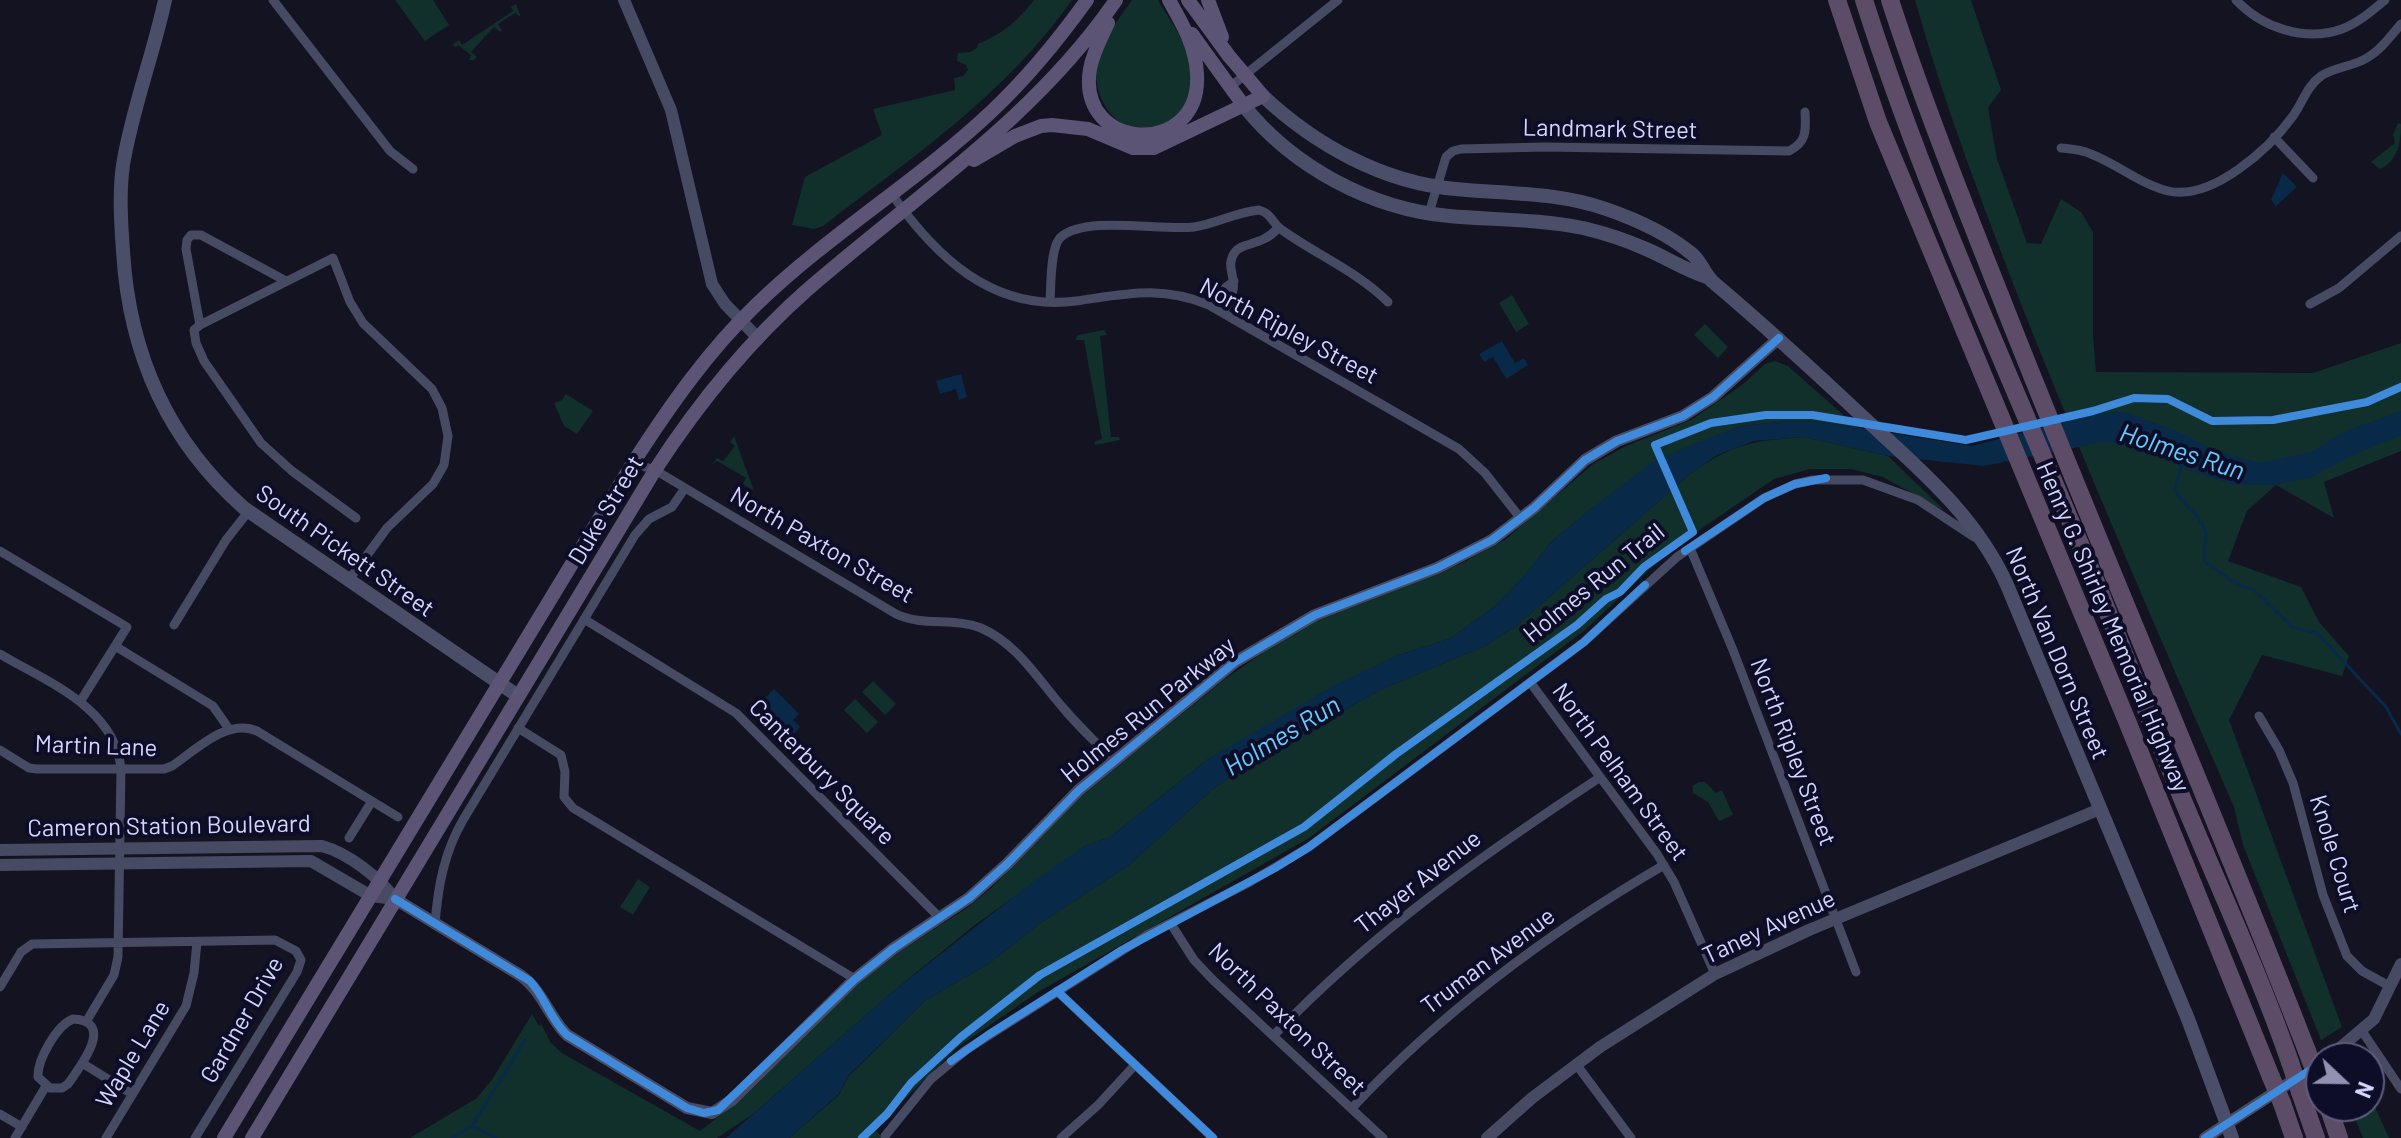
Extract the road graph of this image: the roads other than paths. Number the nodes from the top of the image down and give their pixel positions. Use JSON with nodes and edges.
{"nodes":[{"id":1,"x":165,"y":0,"type":"edge"},
{"id":2,"x":273,"y":0,"type":"edge"},
{"id":3,"x":624,"y":0,"type":"edge"},
{"id":4,"x":1087,"y":0,"type":"edge"},
{"id":5,"x":1118,"y":0,"type":"edge"},
{"id":6,"x":1170,"y":0,"type":"edge"},
{"id":7,"x":1188,"y":0,"type":"edge"},
{"id":8,"x":1208,"y":0,"type":"edge"},
{"id":9,"x":1338,"y":0,"type":"edge"},
{"id":10,"x":1837,"y":0,"type":"edge"},
{"id":11,"x":1864,"y":0,"type":"edge"},
{"id":12,"x":1890,"y":0,"type":"edge"},
{"id":13,"x":2236,"y":0,"type":"edge"},
{"id":14,"x":2385,"y":0,"type":"edge"},
{"id":15,"x":2401,"y":24,"type":"edge"},
{"id":16,"x":1229,"y":56,"type":"junction"},
{"id":17,"x":1245,"y":75,"type":"junction"},
{"id":18,"x":1230,"y":87,"type":"junction"},
{"id":19,"x":1263,"y":96,"type":"junction"},
{"id":20,"x":1244,"y":106,"type":"junction"},
{"id":21,"x":1805,"y":112,"type":"dead end"},
{"id":22,"x":2274,"y":137,"type":"junction"},
{"id":23,"x":2061,"y":148,"type":"dead end"},
{"id":24,"x":413,"y":169,"type":"dead end"},
{"id":25,"x":945,"y":175,"type":"junction"},
{"id":26,"x":2313,"y":178,"type":"dead end"},
{"id":27,"x":1436,"y":186,"type":"junction"},
{"id":28,"x":891,"y":193,"type":"junction"},
{"id":29,"x":904,"y":211,"type":"junction"},
{"id":30,"x":1429,"y":213,"type":"junction"},
{"id":31,"x":1278,"y":228,"type":"junction"},
{"id":32,"x":2401,"y":236,"type":"edge"},
{"id":33,"x":1707,"y":277,"type":"junction"},
{"id":34,"x":286,"y":281,"type":"junction"},
{"id":35,"x":1050,"y":302,"type":"junction"},
{"id":36,"x":1388,"y":302,"type":"dead end"},
{"id":37,"x":2310,"y":304,"type":"dead end"},
{"id":38,"x":1218,"y":311,"type":"junction"},
{"id":39,"x":740,"y":322,"type":"junction"},
{"id":40,"x":200,"y":325,"type":"junction"},
{"id":41,"x":758,"y":338,"type":"junction"},
{"id":42,"x":1779,"y":338,"type":"junction"},
{"id":43,"x":637,"y":458,"type":"junction"},
{"id":44,"x":655,"y":470,"type":"junction"},
{"id":45,"x":685,"y":488,"type":"junction"},
{"id":46,"x":248,"y":512,"type":"junction"},
{"id":47,"x":356,"y":518,"type":"dead end"},
{"id":48,"x":1521,"y":519,"type":"junction"},
{"id":49,"x":1690,"y":548,"type":"junction"},
{"id":50,"x":1989,"y":549,"type":"junction"},
{"id":51,"x":0,"y":551,"type":"edge"},
{"id":52,"x":348,"y":581,"type":"junction"},
{"id":53,"x":584,"y":619,"type":"junction"},
{"id":54,"x":174,"y":625,"type":"dead end"},
{"id":55,"x":115,"y":646,"type":"junction"},
{"id":56,"x":0,"y":654,"type":"edge"},
{"id":57,"x":1530,"y":682,"type":"junction"},
{"id":58,"x":499,"y":683,"type":"junction"},
{"id":59,"x":518,"y":696,"type":"junction"},
{"id":60,"x":80,"y":702,"type":"junction"},
{"id":61,"x":2259,"y":716,"type":"dead end"},
{"id":62,"x":518,"y":728,"type":"junction"},
{"id":63,"x":229,"y":729,"type":"junction"},
{"id":64,"x":0,"y":750,"type":"edge"},
{"id":65,"x":1113,"y":760,"type":"junction"},
{"id":66,"x":121,"y":769,"type":"junction"},
{"id":67,"x":1599,"y":778,"type":"junction"},
{"id":68,"x":372,"y":801,"type":"junction"},
{"id":69,"x":2100,"y":809,"type":"junction"},
{"id":70,"x":398,"y":817,"type":"dead end"},
{"id":71,"x":349,"y":838,"type":"dead end"},
{"id":72,"x":0,"y":850,"type":"edge"},
{"id":73,"x":121,"y":855,"type":"junction"},
{"id":74,"x":0,"y":865,"type":"edge"},
{"id":75,"x":1664,"y":865,"type":"junction"},
{"id":76,"x":381,"y":880,"type":"junction"},
{"id":77,"x":371,"y":896,"type":"junction"},
{"id":78,"x":395,"y":899,"type":"junction"},
{"id":79,"x":939,"y":917,"type":"junction"},
{"id":80,"x":1835,"y":919,"type":"junction"},
{"id":81,"x":435,"y":924,"type":"junction"},
{"id":82,"x":1171,"y":924,"type":"junction"},
{"id":83,"x":197,"y":942,"type":"junction"},
{"id":84,"x":120,"y":943,"type":"junction"},
{"id":85,"x":2401,"y":964,"type":"edge"},
{"id":86,"x":1856,"y":972,"type":"dead end"},
{"id":87,"x":1715,"y":974,"type":"junction"},
{"id":88,"x":855,"y":979,"type":"junction"},
{"id":89,"x":0,"y":987,"type":"edge"},
{"id":90,"x":2391,"y":987,"type":"junction"},
{"id":91,"x":1057,"y":991,"type":"junction"},
{"id":92,"x":86,"y":1022,"type":"junction"},
{"id":93,"x":2362,"y":1031,"type":"junction"},
{"id":94,"x":1274,"y":1035,"type":"junction"},
{"id":95,"x":2306,"y":1042,"type":"edge"},
{"id":96,"x":2348,"y":1042,"type":"edge"},
{"id":97,"x":82,"y":1063,"type":"junction"},
{"id":98,"x":1576,"y":1064,"type":"junction"},
{"id":99,"x":1134,"y":1066,"type":"junction"},
{"id":100,"x":2305,"y":1078,"type":"edge"},
{"id":101,"x":46,"y":1086,"type":"junction"},
{"id":102,"x":2401,"y":1089,"type":"edge"},
{"id":103,"x":132,"y":1094,"type":"junction"},
{"id":104,"x":1352,"y":1108,"type":"junction"},
{"id":105,"x":0,"y":1114,"type":"edge"},
{"id":106,"x":22,"y":1127,"type":"junction"},
{"id":107,"x":2229,"y":1131,"type":"edge"},
{"id":108,"x":885,"y":1136,"type":"dead end"},
{"id":109,"x":15,"y":1138,"type":"edge"},
{"id":110,"x":106,"y":1138,"type":"edge"},
{"id":111,"x":195,"y":1138,"type":"edge"},
{"id":112,"x":224,"y":1138,"type":"edge"},
{"id":113,"x":252,"y":1138,"type":"edge"},
{"id":114,"x":1061,"y":1138,"type":"edge"},
{"id":115,"x":1213,"y":1138,"type":"edge"},
{"id":116,"x":1383,"y":1138,"type":"edge"},
{"id":117,"x":1487,"y":1138,"type":"edge"},
{"id":118,"x":1631,"y":1138,"type":"edge"},
{"id":119,"x":2205,"y":1138,"type":"edge"},
{"id":120,"x":2294,"y":1138,"type":"edge"},
{"id":121,"x":2316,"y":1138,"type":"edge"}],
"edges":[{"from":1,"to":46,"type":"main road","name":"South Pickett Street"},
{"from":2,"to":24,"type":"street"},
{"from":3,"to":39,"type":"street"},
{"from":4,"to":28,"type":"main road","name":"Duke Street"},
{"from":5,"to":6,"type":"main road"},
{"from":5,"to":25,"type":"main road","name":"Duke Street"},
{"from":6,"to":18,"type":"main road","name":"North Van Dorn Street"},
{"from":7,"to":16,"type":"main road","name":"North Van Dorn Street"},
{"from":8,"to":16,"type":"main road"},
{"from":9,"to":17,"type":"street"},
{"from":10,"to":120,"type":"highway","name":"Henry G. Shirley Memorial Highway","bridge":true},
{"from":11,"to":121,"type":"highway","bridge":true},
{"from":12,"to":95,"type":"highway","name":"Henry G. Shirley Memorial Highway"},
{"from":13,"to":14,"type":"street"},
{"from":15,"to":22,"type":"street"},
{"from":16,"to":17,"type":"main road","name":"North Van Dorn Street"},
{"from":17,"to":18,"type":"street"},
{"from":17,"to":19,"type":"main road","name":"North Van Dorn Street"},
{"from":18,"to":20,"type":"main road","name":"North Van Dorn Street"},
{"from":19,"to":20,"type":"main road"},
{"from":19,"to":27,"type":"main road","name":"North Van Dorn Street"},
{"from":20,"to":25,"type":"main road"},
{"from":20,"to":30,"type":"main road","name":"North Van Dorn Street"},
{"from":21,"to":27,"type":"street","name":"Landmark Street"},
{"from":22,"to":23,"type":"street"},
{"from":22,"to":26,"type":"street"},
{"from":25,"to":29,"type":"main road","name":"Duke Street"},
{"from":27,"to":30,"type":"street","name":"Landmark Street"},
{"from":27,"to":33,"type":"main road","name":"North Van Dorn Street"},
{"from":28,"to":29,"type":"street","name":"North Ripley Street"},
{"from":28,"to":39,"type":"main road","name":"Duke Street"},
{"from":29,"to":35,"type":"street","name":"North Ripley Street"},
{"from":29,"to":41,"type":"main road","name":"Duke Street"},
{"from":30,"to":33,"type":"main road","name":"North Van Dorn Street"},
{"from":31,"to":35,"type":"street"},
{"from":31,"to":36,"type":"street"},
{"from":31,"to":38,"type":"street"},
{"from":32,"to":37,"type":"street"},
{"from":33,"to":42,"type":"main road","name":"North Van Dorn Street"},
{"from":34,"to":40,"type":"street"},
{"from":34,"to":40,"type":"street"},
{"from":34,"to":52,"type":"street"},
{"from":35,"to":38,"type":"street","name":"North Ripley Street"},
{"from":38,"to":48,"type":"street","name":"North Ripley Street"},
{"from":39,"to":41,"type":"street"},
{"from":39,"to":43,"type":"main road","name":"Duke Street"},
{"from":40,"to":47,"type":"street"},
{"from":41,"to":44,"type":"main road","name":"Duke Street"},
{"from":42,"to":48,"type":"street","name":"Holmes Run Parkway"},
{"from":42,"to":50,"type":"main road","name":"North Van Dorn Street"},
{"from":43,"to":44,"type":"street","name":"North Paxton Street"},
{"from":43,"to":58,"type":"main road","name":"Duke Street"},
{"from":44,"to":45,"type":"street","name":"North Paxton Street"},
{"from":44,"to":59,"type":"main road","name":"Duke Street"},
{"from":45,"to":53,"type":"street","name":"Duke Street"},
{"from":45,"to":65,"type":"street","name":"North Paxton Street"},
{"from":46,"to":52,"type":"main road","name":"South Pickett Street"},
{"from":46,"to":54,"type":"street"},
{"from":48,"to":65,"type":"street","name":"Holmes Run Parkway"},
{"from":49,"to":50,"type":"street"},
{"from":49,"to":57,"type":"street"},
{"from":49,"to":80,"type":"street","name":"North Ripley Street"},
{"from":50,"to":69,"type":"main road","name":"North Van Dorn Street"},
{"from":51,"to":55,"type":"street"},
{"from":52,"to":58,"type":"main road","name":"South Pickett Street"},
{"from":53,"to":62,"type":"street","name":"Duke Street"},
{"from":53,"to":79,"type":"street","name":"Canterbury Square"},
{"from":55,"to":60,"type":"street"},
{"from":55,"to":63,"type":"street"},
{"from":56,"to":60,"type":"street"},
{"from":57,"to":67,"type":"street","name":"North Pelham Street"},
{"from":57,"to":82,"type":"street"},
{"from":58,"to":59,"type":"main road","name":"South Pickett Street"},
{"from":58,"to":76,"type":"main road","name":"Duke Street"},
{"from":59,"to":78,"type":"main road","name":"Duke Street"},
{"from":60,"to":66,"type":"street"},
{"from":61,"to":90,"type":"street","name":"Knole Court"},
{"from":62,"to":81,"type":"street","name":"Duke Street"},
{"from":62,"to":88,"type":"street"},
{"from":63,"to":66,"type":"street","name":"Martin Lane"},
{"from":63,"to":68,"type":"street"},
{"from":64,"to":66,"type":"street","name":"Martin Lane"},
{"from":65,"to":79,"type":"street","name":"Holmes Run Parkway"},
{"from":66,"to":73,"type":"street"},
{"from":67,"to":75,"type":"street","name":"North Pelham Street"},
{"from":67,"to":94,"type":"street","name":"Thayer Avenue"},
{"from":68,"to":70,"type":"street"},
{"from":68,"to":71,"type":"street"},
{"from":69,"to":80,"type":"street","name":"Taney Avenue"},
{"from":69,"to":107,"type":"main road","name":"North Van Dorn Street"},
{"from":72,"to":73,"type":"street","name":"Cameron Station Boulevard"},
{"from":73,"to":74,"type":"street","name":"Cameron Station Boulevard"},
{"from":73,"to":76,"type":"street","name":"Cameron Station Boulevard"},
{"from":73,"to":77,"type":"street","name":"Cameron Station Boulevard"},
{"from":73,"to":84,"type":"street"},
{"from":75,"to":87,"type":"street","name":"North Pelham Street"},
{"from":75,"to":104,"type":"street","name":"Truman Avenue"},
{"from":76,"to":77,"type":"main road","name":"Duke Street"},
{"from":76,"to":78,"type":"street","name":"Cameron Station Boulevard"},
{"from":77,"to":78,"type":"street","name":"Cameron Station Boulevard"},
{"from":77,"to":112,"type":"main road","name":"Duke Street"},
{"from":78,"to":81,"type":"street"},
{"from":78,"to":113,"type":"main road","name":"Duke Street"},
{"from":79,"to":88,"type":"street","name":"Holmes Run Parkway"},
{"from":80,"to":86,"type":"street","name":"North Ripley Street"},
{"from":80,"to":87,"type":"street","name":"Taney Avenue"},
{"from":81,"to":88,"type":"street","name":"Holmes Run Parkway"},
{"from":82,"to":91,"type":"street"},
{"from":82,"to":94,"type":"street","name":"North Paxton Street"},
{"from":83,"to":84,"type":"street","name":"Gardner Drive"},
{"from":83,"to":103,"type":"street","name":"Waple Lane"},
{"from":83,"to":111,"type":"street","name":"Gardner Drive"},
{"from":84,"to":89,"type":"street","name":"Gardner Drive"},
{"from":84,"to":92,"type":"street"},
{"from":85,"to":90,"type":"street"},
{"from":87,"to":98,"type":"street","name":"Taney Avenue"},
{"from":90,"to":93,"type":"street"},
{"from":91,"to":99,"type":"street"},
{"from":91,"to":108,"type":"street"},
{"from":92,"to":97,"type":"street"},
{"from":92,"to":101,"type":"street"},
{"from":93,"to":96,"type":"street"},
{"from":93,"to":102,"type":"street"},
{"from":94,"to":104,"type":"street","name":"North Paxton Street"},
{"from":97,"to":101,"type":"street"},
{"from":97,"to":103,"type":"street"},
{"from":98,"to":117,"type":"street","name":"Taney Avenue"},
{"from":98,"to":118,"type":"street"},
{"from":99,"to":114,"type":"street"},
{"from":99,"to":115,"type":"street"},
{"from":100,"to":107,"type":"street"},
{"from":101,"to":106,"type":"street"},
{"from":103,"to":110,"type":"street","name":"Waple Lane"},
{"from":104,"to":116,"type":"street","name":"North Paxton Street"},
{"from":105,"to":106,"type":"street"},
{"from":106,"to":109,"type":"street"},
{"from":107,"to":119,"type":"street"}]}
